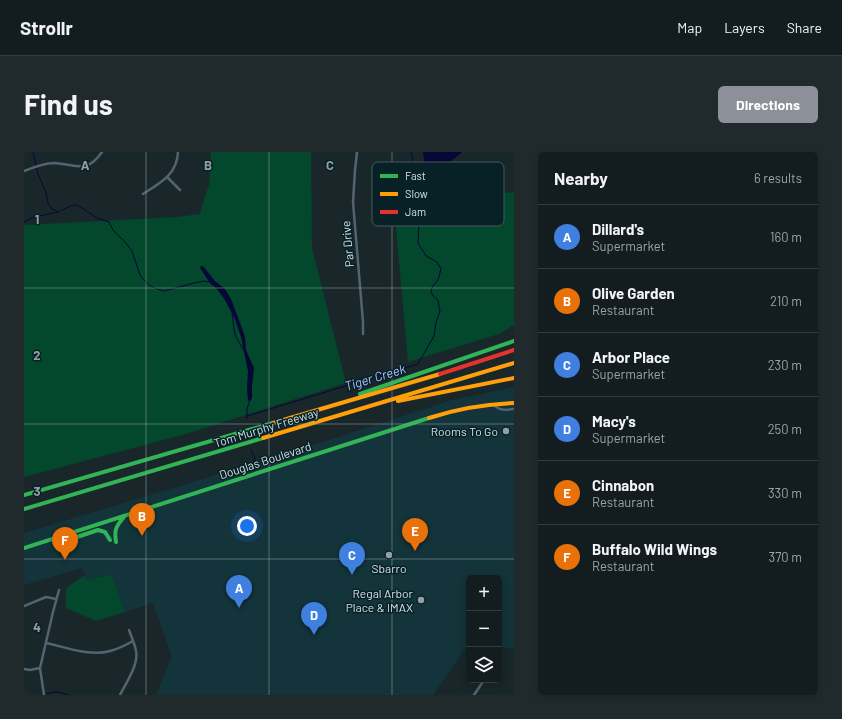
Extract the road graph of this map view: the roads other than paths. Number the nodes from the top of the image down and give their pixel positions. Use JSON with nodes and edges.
{"nodes":[{"id":1,"x":102,"y":152,"type":"edge"},
{"id":2,"x":178,"y":152,"type":"edge"},
{"id":3,"x":357,"y":152,"type":"edge"},
{"id":4,"x":24,"y":171,"type":"edge"},
{"id":5,"x":167,"y":177,"type":"junction"},
{"id":6,"x":180,"y":190,"type":"dead end"},
{"id":7,"x":143,"y":194,"type":"dead end"},
{"id":8,"x":362,"y":334,"type":"dead end"},
{"id":9,"x":514,"y":341,"type":"edge"},
{"id":10,"x":514,"y":350,"type":"edge"},
{"id":11,"x":514,"y":362,"type":"edge"},
{"id":12,"x":514,"y":378,"type":"edge"},
{"id":13,"x":514,"y":403,"type":"edge"},
{"id":14,"x":493,"y":404,"type":"junction"},
{"id":15,"x":369,"y":406,"type":"junction"},
{"id":16,"x":514,"y":409,"type":"edge"},
{"id":17,"x":296,"y":416,"type":"junction"},
{"id":18,"x":24,"y":495,"type":"edge"},
{"id":19,"x":24,"y":509,"type":"edge"},
{"id":20,"x":125,"y":516,"type":"junction"},
{"id":21,"x":51,"y":539,"type":"junction"},
{"id":22,"x":110,"y":540,"type":"dead end"},
{"id":23,"x":116,"y":542,"type":"dead end"},
{"id":24,"x":24,"y":548,"type":"edge"},
{"id":25,"x":59,"y":590,"type":"dead end"},
{"id":26,"x":56,"y":599,"type":"junction"},
{"id":27,"x":24,"y":606,"type":"edge"},
{"id":28,"x":129,"y":630,"type":"dead end"},
{"id":29,"x":133,"y":641,"type":"junction"},
{"id":30,"x":46,"y":643,"type":"junction"},
{"id":31,"x":40,"y":668,"type":"junction"},
{"id":32,"x":24,"y":669,"type":"edge"},
{"id":33,"x":482,"y":683,"type":"edge"},
{"id":34,"x":44,"y":695,"type":"edge"},
{"id":35,"x":120,"y":695,"type":"edge"},
{"id":36,"x":474,"y":695,"type":"edge"}],
"edges":[{"from":1,"to":4,"type":"street"},
{"from":2,"to":5,"type":"street"},
{"from":3,"to":8,"type":"street","name":"Par Drive"},
{"from":5,"to":6,"type":"street"},
{"from":5,"to":7,"type":"street"},
{"from":9,"to":17,"type":"main road"},
{"from":10,"to":17,"type":"main road","name":"Tom Murphy Freeway"},
{"from":11,"to":15,"type":"main road","name":"Tom Murphy Freeway"},
{"from":12,"to":15,"type":"main road"},
{"from":13,"to":14,"type":"main road","name":"Douglas Boulevard"},
{"from":14,"to":16,"type":"street"},
{"from":14,"to":20,"type":"main road","name":"Douglas Boulevard"},
{"from":15,"to":19,"type":"main road","name":"Tom Murphy Freeway"},
{"from":17,"to":18,"type":"main road","name":"Tom Murphy Freeway"},
{"from":20,"to":21,"type":"main road","name":"Douglas Boulevard"},
{"from":20,"to":23,"type":"main road"},
{"from":21,"to":22,"type":"main road"},
{"from":21,"to":24,"type":"main road","name":"Douglas Boulevard"},
{"from":25,"to":26,"type":"street"},
{"from":26,"to":27,"type":"street"},
{"from":26,"to":30,"type":"street"},
{"from":28,"to":29,"type":"street"},
{"from":29,"to":30,"type":"street"},
{"from":29,"to":35,"type":"street"},
{"from":30,"to":31,"type":"street"},
{"from":31,"to":32,"type":"street"},
{"from":31,"to":34,"type":"street"},
{"from":33,"to":36,"type":"street"}]}
